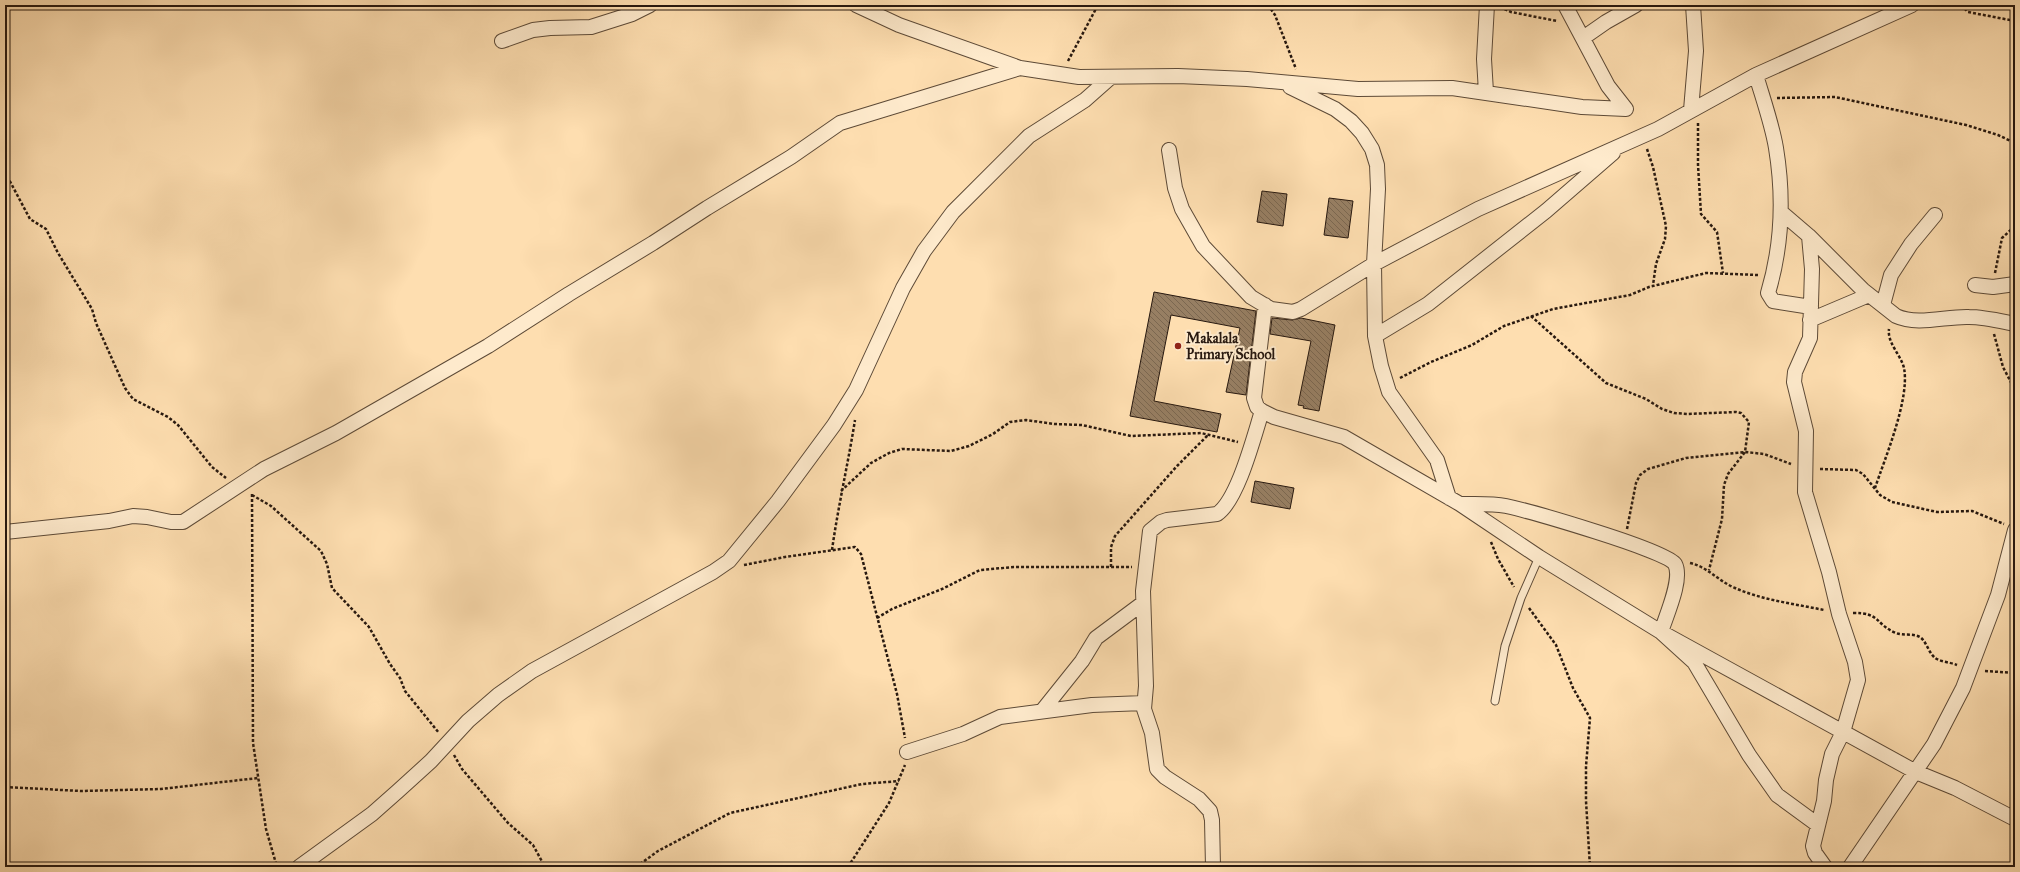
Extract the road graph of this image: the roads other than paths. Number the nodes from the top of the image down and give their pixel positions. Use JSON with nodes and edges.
{"nodes":[{"id":1,"x":650,"y":5,"type":"edge"},
{"id":2,"x":856,"y":5,"type":"edge"},
{"id":3,"x":1487,"y":5,"type":"edge"},
{"id":4,"x":1565,"y":5,"type":"edge"},
{"id":5,"x":1636,"y":5,"type":"edge"},
{"id":6,"x":1693,"y":5,"type":"edge"},
{"id":7,"x":1912,"y":5,"type":"edge"},
{"id":8,"x":1583,"y":38,"type":"junction"},
{"id":9,"x":502,"y":41,"type":"dead end"},
{"id":10,"x":1020,"y":68,"type":"junction"},
{"id":11,"x":1756,"y":75,"type":"junction"},
{"id":12,"x":1111,"y":77,"type":"junction"},
{"id":13,"x":1281,"y":83,"type":"junction"},
{"id":14,"x":1486,"y":92,"type":"junction"},
{"id":15,"x":1694,"y":108,"type":"junction"},
{"id":16,"x":1625,"y":142,"type":"junction"},
{"id":17,"x":1169,"y":150,"type":"dead end"},
{"id":18,"x":1781,"y":212,"type":"junction"},
{"id":19,"x":1935,"y":215,"type":"dead end"},
{"id":20,"x":1809,"y":236,"type":"junction"},
{"id":21,"x":1374,"y":264,"type":"junction"},
{"id":22,"x":2015,"y":284,"type":"edge"},
{"id":23,"x":1975,"y":285,"type":"dead end"},
{"id":24,"x":1869,"y":295,"type":"junction"},
{"id":25,"x":1265,"y":305,"type":"junction"},
{"id":26,"x":1888,"y":309,"type":"junction"},
{"id":27,"x":1810,"y":314,"type":"junction"},
{"id":28,"x":2015,"y":324,"type":"edge"},
{"id":29,"x":1375,"y":336,"type":"junction"},
{"id":30,"x":1262,"y":411,"type":"junction"},
{"id":31,"x":1454,"y":501,"type":"junction"},
{"id":32,"x":2013,"y":531,"type":"edge"},
{"id":33,"x":5,"y":532,"type":"edge"},
{"id":34,"x":1539,"y":557,"type":"junction"},
{"id":35,"x":1143,"y":603,"type":"junction"},
{"id":36,"x":1661,"y":632,"type":"junction"},
{"id":37,"x":1495,"y":701,"type":"dead end"},
{"id":38,"x":1144,"y":703,"type":"junction"},
{"id":39,"x":1042,"y":711,"type":"junction"},
{"id":40,"x":1843,"y":732,"type":"junction"},
{"id":41,"x":907,"y":752,"type":"road end"},
{"id":42,"x":1916,"y":772,"type":"junction"},
{"id":43,"x":2015,"y":819,"type":"edge"},
{"id":44,"x":1818,"y":825,"type":"junction"},
{"id":45,"x":299,"y":867,"type":"edge"},
{"id":46,"x":1213,"y":867,"type":"edge"},
{"id":47,"x":1825,"y":867,"type":"edge"},
{"id":48,"x":1850,"y":867,"type":"edge"}],
"edges":[{"from":1,"to":9,"type":"street"},
{"from":2,"to":10,"type":"street"},
{"from":3,"to":14,"type":"street"},
{"from":4,"to":8,"type":"street"},
{"from":5,"to":8,"type":"street"},
{"from":6,"to":15,"type":"street"},
{"from":7,"to":11,"type":"street"},
{"from":8,"to":14,"type":"street"},
{"from":10,"to":12,"type":"street"},
{"from":10,"to":33,"type":"street"},
{"from":11,"to":15,"type":"street"},
{"from":11,"to":18,"type":"street"},
{"from":12,"to":13,"type":"street"},
{"from":12,"to":45,"type":"street"},
{"from":13,"to":14,"type":"street"},
{"from":13,"to":21,"type":"street"},
{"from":15,"to":16,"type":"street"},
{"from":16,"to":21,"type":"street"},
{"from":16,"to":29,"type":"street"},
{"from":17,"to":25,"type":"street"},
{"from":18,"to":20,"type":"street"},
{"from":18,"to":27,"type":"street"},
{"from":19,"to":26,"type":"street"},
{"from":20,"to":24,"type":"street"},
{"from":20,"to":27,"type":"street"},
{"from":21,"to":25,"type":"street"},
{"from":21,"to":29,"type":"street"},
{"from":22,"to":23,"type":"street"},
{"from":24,"to":26,"type":"street"},
{"from":24,"to":27,"type":"street"},
{"from":25,"to":30,"type":"street"},
{"from":26,"to":28,"type":"street"},
{"from":27,"to":40,"type":"street"},
{"from":29,"to":31,"type":"street"},
{"from":30,"to":31,"type":"street"},
{"from":30,"to":35,"type":"street"},
{"from":31,"to":34,"type":"street"},
{"from":31,"to":36,"type":"street"},
{"from":32,"to":42,"type":"street"},
{"from":34,"to":36,"type":"street"},
{"from":34,"to":37,"type":"lane"},
{"from":35,"to":38,"type":"street"},
{"from":35,"to":39,"type":"street"},
{"from":36,"to":40,"type":"street"},
{"from":36,"to":44,"type":"street"},
{"from":38,"to":39,"type":"street"},
{"from":38,"to":46,"type":"street"},
{"from":39,"to":41,"type":"street"},
{"from":40,"to":42,"type":"street"},
{"from":40,"to":44,"type":"street"},
{"from":42,"to":43,"type":"street"},
{"from":42,"to":48,"type":"street"},
{"from":44,"to":47,"type":"street"}]}
